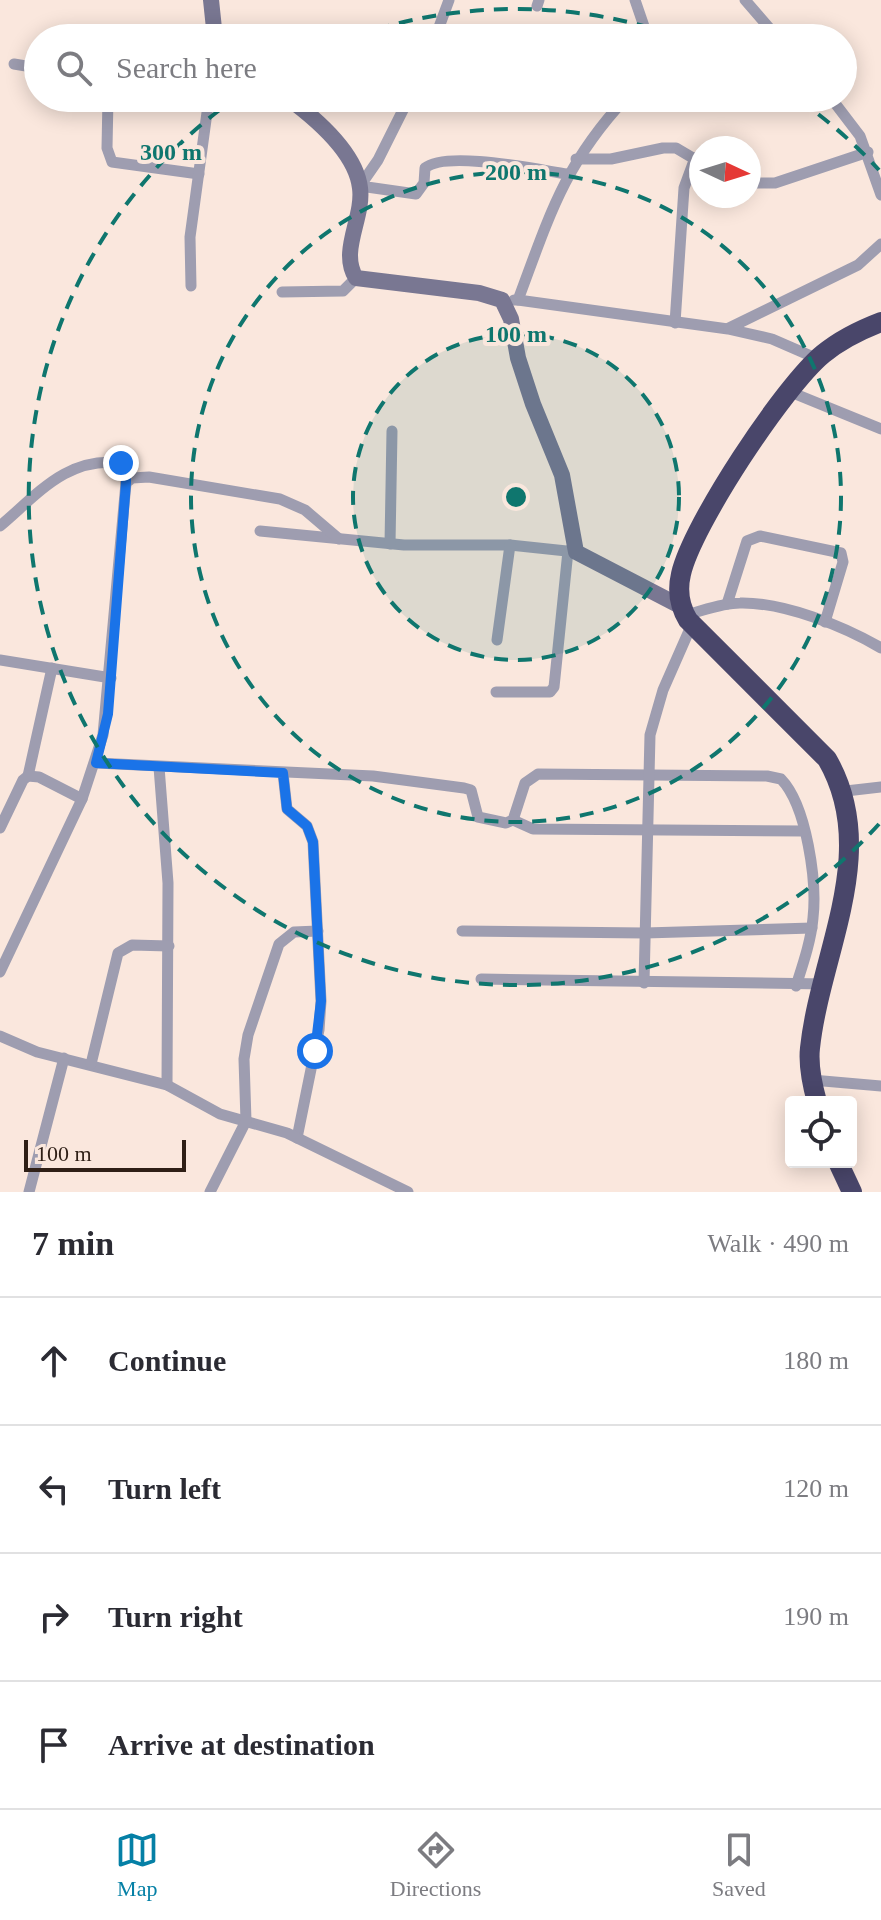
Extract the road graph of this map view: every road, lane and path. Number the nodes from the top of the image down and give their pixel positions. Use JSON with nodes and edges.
{"nodes":[{"id":1,"x":211,"y":0,"type":"edge"},
{"id":2,"x":449,"y":0,"type":"edge"},
{"id":3,"x":635,"y":0,"type":"edge"},
{"id":4,"x":745,"y":0,"type":"edge"},
{"id":5,"x":214,"y":24,"type":"edge"},
{"id":6,"x":440,"y":24,"type":"edge"},
{"id":7,"x":643,"y":24,"type":"edge"},
{"id":8,"x":766,"y":24,"type":"edge"},
{"id":9,"x":14,"y":64,"type":"dead end"},
{"id":10,"x":24,"y":66,"type":"edge"},
{"id":11,"x":108,"y":112,"type":"edge"},
{"id":12,"x":207,"y":112,"type":"edge"},
{"id":13,"x":303,"y":112,"type":"edge"},
{"id":14,"x":402,"y":112,"type":"edge"},
{"id":15,"x":615,"y":112,"type":"edge"},
{"id":16,"x":843,"y":112,"type":"edge"},
{"id":17,"x":868,"y":152,"type":"junction"},
{"id":18,"x":689,"y":155,"type":"edge"},
{"id":19,"x":576,"y":159,"type":"junction"},
{"id":20,"x":199,"y":174,"type":"junction"},
{"id":21,"x":567,"y":174,"type":"junction"},
{"id":22,"x":689,"y":178,"type":"edge"},
{"id":23,"x":761,"y":183,"type":"edge"},
{"id":24,"x":360,"y":186,"type":"junction"},
{"id":25,"x":881,"y":195,"type":"edge"},
{"id":26,"x":881,"y":244,"type":"edge"},
{"id":27,"x":356,"y":278,"type":"junction"},
{"id":28,"x":191,"y":286,"type":"dead end"},
{"id":29,"x":282,"y":292,"type":"dead end"},
{"id":30,"x":510,"y":300,"type":"junction"},
{"id":31,"x":881,"y":322,"type":"edge"},
{"id":32,"x":675,"y":323,"type":"junction"},
{"id":33,"x":728,"y":329,"type":"junction"},
{"id":34,"x":818,"y":359,"type":"junction"},
{"id":35,"x":788,"y":391,"type":"junction"},
{"id":36,"x":881,"y":429,"type":"edge"},
{"id":37,"x":392,"y":431,"type":"dead end"},
{"id":38,"x":126,"y":483,"type":"junction"},
{"id":39,"x":0,"y":526,"type":"edge"},
{"id":40,"x":260,"y":531,"type":"dead end"},
{"id":41,"x":339,"y":539,"type":"junction"},
{"id":42,"x":390,"y":544,"type":"junction"},
{"id":43,"x":510,"y":545,"type":"junction"},
{"id":44,"x":572,"y":552,"type":"junction"},
{"id":45,"x":727,"y":604,"type":"junction"},
{"id":46,"x":686,"y":615,"type":"junction"},
{"id":47,"x":825,"y":622,"type":"junction"},
{"id":48,"x":497,"y":640,"type":"dead end"},
{"id":49,"x":881,"y":648,"type":"edge"},
{"id":50,"x":0,"y":660,"type":"edge"},
{"id":51,"x":52,"y":668,"type":"junction"},
{"id":52,"x":111,"y":678,"type":"junction"},
{"id":53,"x":496,"y":692,"type":"dead end"},
{"id":54,"x":96,"y":763,"type":"junction"},
{"id":55,"x":159,"y":767,"type":"junction"},
{"id":56,"x":283,"y":773,"type":"junction"},
{"id":57,"x":648,"y":774,"type":"junction"},
{"id":58,"x":28,"y":776,"type":"junction"},
{"id":59,"x":881,"y":787,"type":"edge"},
{"id":60,"x":846,"y":791,"type":"junction"},
{"id":61,"x":82,"y":799,"type":"junction"},
{"id":62,"x":513,"y":820,"type":"junction"},
{"id":63,"x":0,"y":828,"type":"edge"},
{"id":64,"x":647,"y":831,"type":"junction"},
{"id":65,"x":804,"y":831,"type":"junction"},
{"id":66,"x":812,"y":928,"type":"junction"},
{"id":67,"x":318,"y":931,"type":"junction"},
{"id":68,"x":462,"y":931,"type":"dead end"},
{"id":69,"x":645,"y":933,"type":"junction"},
{"id":70,"x":169,"y":946,"type":"junction"},
{"id":71,"x":0,"y":972,"type":"edge"},
{"id":72,"x":481,"y":979,"type":"dead end"},
{"id":73,"x":644,"y":983,"type":"junction"},
{"id":74,"x":827,"y":984,"type":"junction"},
{"id":75,"x":796,"y":986,"type":"junction"},
{"id":76,"x":0,"y":1036,"type":"edge"},
{"id":77,"x":64,"y":1058,"type":"junction"},
{"id":78,"x":91,"y":1064,"type":"junction"},
{"id":79,"x":812,"y":1080,"type":"junction"},
{"id":80,"x":167,"y":1085,"type":"junction"},
{"id":81,"x":881,"y":1086,"type":"edge"},
{"id":82,"x":816,"y":1096,"type":"edge"},
{"id":83,"x":246,"y":1121,"type":"junction"},
{"id":84,"x":297,"y":1138,"type":"junction"},
{"id":85,"x":841,"y":1168,"type":"edge"},
{"id":86,"x":29,"y":1192,"type":"edge"},
{"id":87,"x":210,"y":1192,"type":"edge"},
{"id":88,"x":408,"y":1192,"type":"edge"},
{"id":89,"x":852,"y":1192,"type":"edge"}],
"edges":[{"from":1,"to":5,"type":"street"},
{"from":2,"to":6,"type":"street"},
{"from":3,"to":7,"type":"street"},
{"from":4,"to":8,"type":"street"},
{"from":9,"to":10,"type":"street"},
{"from":11,"to":20,"type":"street"},
{"from":12,"to":20,"type":"street"},
{"from":13,"to":24,"type":"street"},
{"from":14,"to":24,"type":"street"},
{"from":15,"to":19,"type":"street"},
{"from":16,"to":17,"type":"street"},
{"from":17,"to":23,"type":"street"},
{"from":17,"to":25,"type":"street"},
{"from":18,"to":19,"type":"street"},
{"from":19,"to":21,"type":"street"},
{"from":20,"to":28,"type":"street"},
{"from":21,"to":24,"type":"street"},
{"from":21,"to":30,"type":"street"},
{"from":22,"to":32,"type":"street"},
{"from":24,"to":27,"type":"street"},
{"from":26,"to":33,"type":"street"},
{"from":27,"to":29,"type":"street"},
{"from":27,"to":30,"type":"street"},
{"from":30,"to":32,"type":"street"},
{"from":30,"to":44,"type":"street"},
{"from":31,"to":34,"type":"highway"},
{"from":32,"to":33,"type":"street"},
{"from":33,"to":34,"type":"street"},
{"from":34,"to":35,"type":"highway"},
{"from":35,"to":36,"type":"street"},
{"from":35,"to":46,"type":"highway"},
{"from":37,"to":42,"type":"street"},
{"from":38,"to":39,"type":"street"},
{"from":38,"to":41,"type":"street"},
{"from":38,"to":52,"type":"street"},
{"from":40,"to":41,"type":"street"},
{"from":41,"to":42,"type":"street"},
{"from":42,"to":43,"type":"street"},
{"from":43,"to":44,"type":"street"},
{"from":43,"to":48,"type":"street"},
{"from":44,"to":46,"type":"street"},
{"from":44,"to":53,"type":"street"},
{"from":45,"to":46,"type":"street"},
{"from":45,"to":47,"type":"street"},
{"from":45,"to":47,"type":"street"},
{"from":46,"to":57,"type":"street"},
{"from":46,"to":60,"type":"highway"},
{"from":47,"to":49,"type":"street"},
{"from":50,"to":51,"type":"street"},
{"from":51,"to":52,"type":"street"},
{"from":51,"to":58,"type":"street"},
{"from":52,"to":54,"type":"street"},
{"from":54,"to":55,"type":"street"},
{"from":54,"to":61,"type":"street"},
{"from":55,"to":56,"type":"street"},
{"from":55,"to":70,"type":"street"},
{"from":56,"to":62,"type":"street"},
{"from":56,"to":67,"type":"street"},
{"from":57,"to":62,"type":"street"},
{"from":57,"to":64,"type":"street"},
{"from":57,"to":65,"type":"street"},
{"from":58,"to":61,"type":"street"},
{"from":58,"to":63,"type":"street"},
{"from":59,"to":60,"type":"street"},
{"from":60,"to":74,"type":"highway"},
{"from":61,"to":71,"type":"street"},
{"from":62,"to":64,"type":"street"},
{"from":64,"to":65,"type":"street"},
{"from":64,"to":69,"type":"street"},
{"from":65,"to":66,"type":"street"},
{"from":66,"to":69,"type":"street"},
{"from":66,"to":75,"type":"street"},
{"from":67,"to":83,"type":"street"},
{"from":67,"to":84,"type":"street"},
{"from":68,"to":69,"type":"street"},
{"from":69,"to":73,"type":"street"},
{"from":70,"to":78,"type":"street"},
{"from":70,"to":80,"type":"street"},
{"from":72,"to":73,"type":"street"},
{"from":73,"to":75,"type":"street"},
{"from":74,"to":75,"type":"street"},
{"from":74,"to":79,"type":"highway"},
{"from":76,"to":77,"type":"street"},
{"from":77,"to":78,"type":"street"},
{"from":77,"to":86,"type":"street"},
{"from":78,"to":80,"type":"street"},
{"from":79,"to":81,"type":"street"},
{"from":79,"to":82,"type":"highway"},
{"from":80,"to":83,"type":"street"},
{"from":83,"to":84,"type":"street"},
{"from":83,"to":87,"type":"street"},
{"from":84,"to":88,"type":"street"},
{"from":85,"to":89,"type":"highway"}]}
